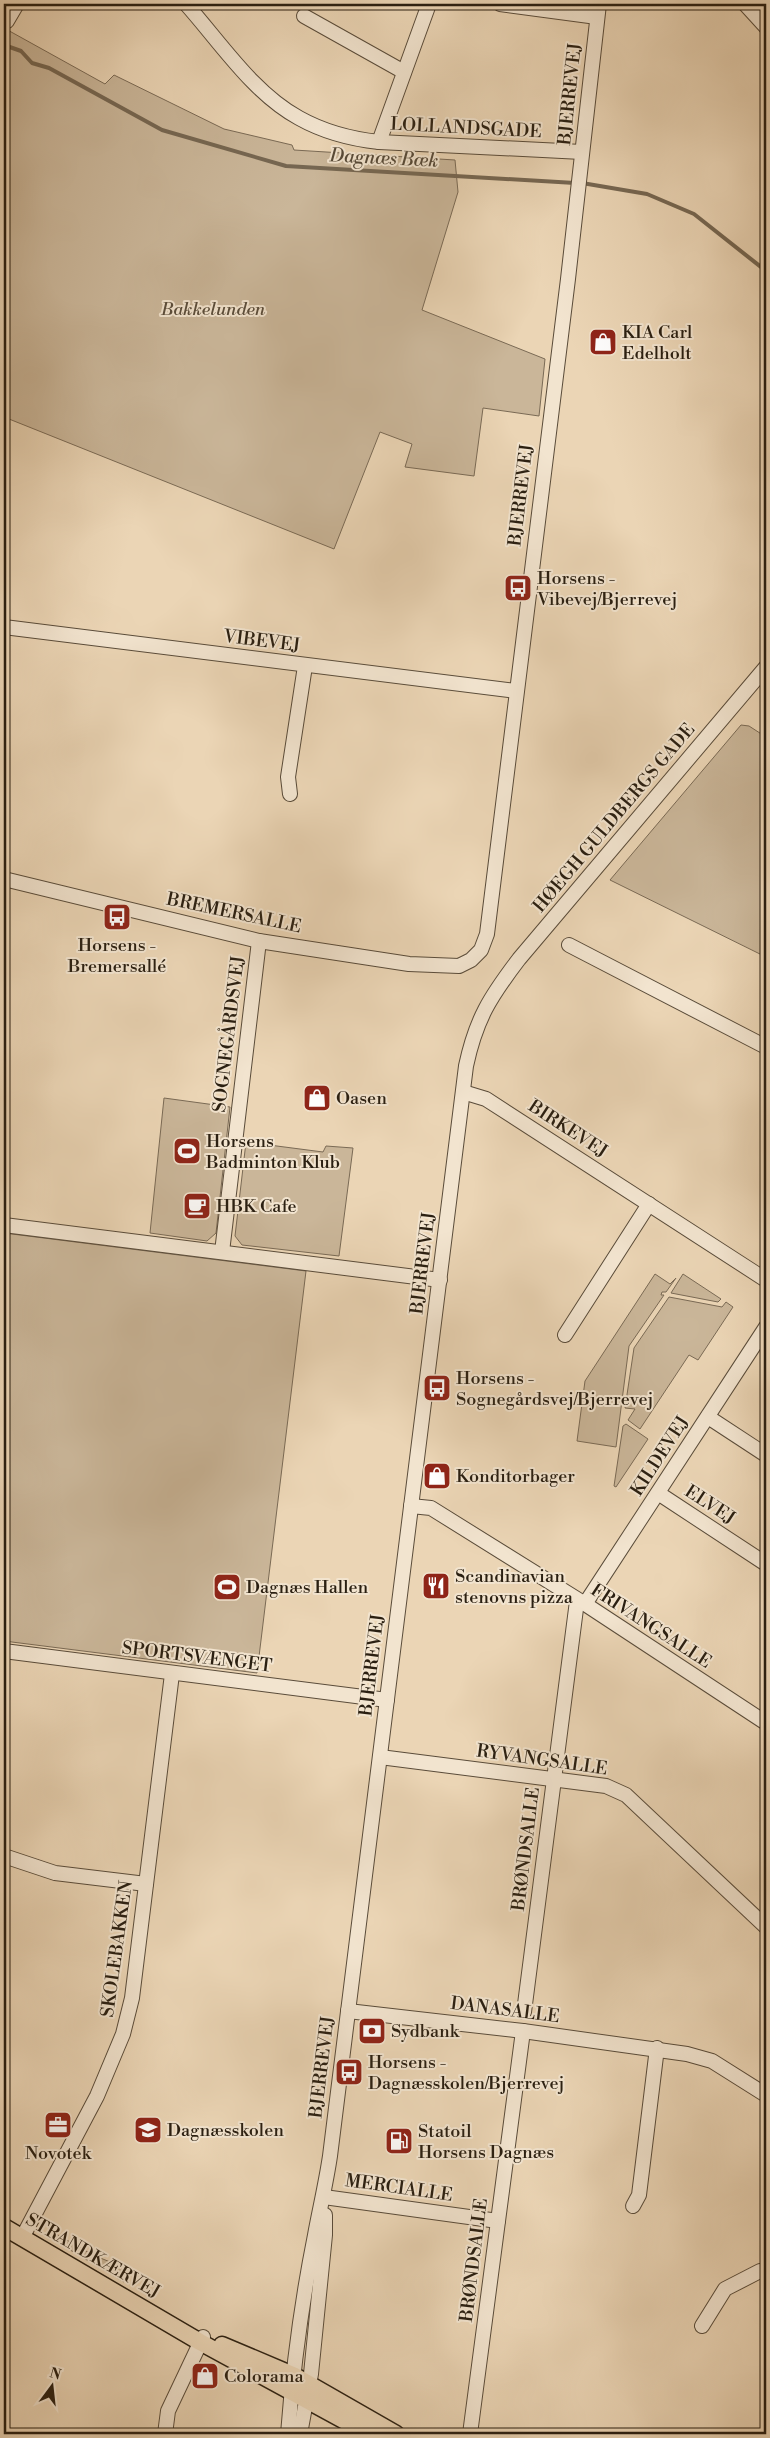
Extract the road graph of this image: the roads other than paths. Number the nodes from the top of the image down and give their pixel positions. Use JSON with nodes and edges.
{"nodes":[{"id":1,"x":16,"y":4,"type":"edge"},
{"id":2,"x":186,"y":4,"type":"edge"},
{"id":3,"x":429,"y":4,"type":"edge"},
{"id":4,"x":500,"y":4,"type":"edge"},
{"id":5,"x":745,"y":4,"type":"edge"},
{"id":6,"x":598,"y":10,"type":"edge"},
{"id":7,"x":304,"y":16,"type":"dead end"},
{"id":8,"x":4,"y":19,"type":"edge"},
{"id":9,"x":766,"y":27,"type":"edge"},
{"id":10,"x":404,"y":72,"type":"junction"},
{"id":11,"x":379,"y":142,"type":"junction"},
{"id":12,"x":582,"y":156,"type":"junction"},
{"id":13,"x":4,"y":627,"type":"edge"},
{"id":14,"x":305,"y":666,"type":"junction"},
{"id":15,"x":766,"y":667,"type":"edge"},
{"id":16,"x":516,"y":692,"type":"junction"},
{"id":17,"x":290,"y":794,"type":"dead end"},
{"id":18,"x":4,"y":878,"type":"edge"},
{"id":19,"x":259,"y":941,"type":"junction"},
{"id":20,"x":569,"y":945,"type":"dead end"},
{"id":21,"x":459,"y":966,"type":"joint"},
{"id":22,"x":493,"y":994,"type":"joint"},
{"id":23,"x":766,"y":1047,"type":"edge"},
{"id":24,"x":463,"y":1092,"type":"junction"},
{"id":25,"x":649,"y":1204,"type":"junction"},
{"id":26,"x":4,"y":1224,"type":"edge"},
{"id":27,"x":222,"y":1252,"type":"junction"},
{"id":28,"x":440,"y":1280,"type":"junction"},
{"id":29,"x":766,"y":1280,"type":"edge"},
{"id":30,"x":766,"y":1327,"type":"edge"},
{"id":31,"x":565,"y":1335,"type":"dead end"},
{"id":32,"x":708,"y":1417,"type":"junction"},
{"id":33,"x":766,"y":1455,"type":"edge"},
{"id":34,"x":658,"y":1493,"type":"junction"},
{"id":35,"x":411,"y":1506,"type":"junction"},
{"id":36,"x":766,"y":1564,"type":"edge"},
{"id":37,"x":581,"y":1603,"type":"junction"},
{"id":38,"x":4,"y":1651,"type":"edge"},
{"id":39,"x":172,"y":1674,"type":"junction"},
{"id":40,"x":387,"y":1700,"type":"junction"},
{"id":41,"x":766,"y":1723,"type":"edge"},
{"id":42,"x":380,"y":1757,"type":"junction"},
{"id":43,"x":554,"y":1778,"type":"junction"},
{"id":44,"x":4,"y":1856,"type":"edge"},
{"id":45,"x":146,"y":1884,"type":"junction"},
{"id":46,"x":766,"y":1927,"type":"edge"},
{"id":47,"x":348,"y":2011,"type":"junction"},
{"id":48,"x":524,"y":2012,"type":"dead end"},
{"id":49,"x":523,"y":2031,"type":"junction"},
{"id":50,"x":657,"y":2048,"type":"junction"},
{"id":51,"x":766,"y":2095,"type":"edge"},
{"id":52,"x":324,"y":2197,"type":"junction"},
{"id":53,"x":633,"y":2206,"type":"dead end"},
{"id":54,"x":498,"y":2221,"type":"junction"},
{"id":55,"x":4,"y":2227,"type":"edge"},
{"id":56,"x":22,"y":2238,"type":"junction"},
{"id":57,"x":766,"y":2271,"type":"edge"},
{"id":58,"x":702,"y":2326,"type":"dead end"},
{"id":59,"x":201,"y":2339,"type":"junction"},
{"id":60,"x":293,"y":2375,"type":"junction"},
{"id":61,"x":308,"y":2392,"type":"junction"},
{"id":62,"x":291,"y":2393,"type":"junction"},
{"id":63,"x":164,"y":2434,"type":"edge"},
{"id":64,"x":288,"y":2434,"type":"edge"},
{"id":65,"x":300,"y":2434,"type":"edge"},
{"id":66,"x":369,"y":2434,"type":"edge"},
{"id":67,"x":396,"y":2434,"type":"edge"},
{"id":68,"x":470,"y":2434,"type":"edge"}],
"edges":[{"from":1,"to":8,"type":"street"},
{"from":2,"to":11,"type":"street","name":"LOLLANDSGADE"},
{"from":3,"to":10,"type":"street","name":"LOLLANDSGADE"},
{"from":4,"to":6,"type":"street","name":"BJERREVEJ"},
{"from":5,"to":9,"type":"street"},
{"from":6,"to":12,"type":"street","name":"BJERREVEJ"},
{"from":7,"to":10,"type":"street"},
{"from":10,"to":11,"type":"street","name":"LOLLANDSGADE"},
{"from":11,"to":12,"type":"street","name":"LOLLANDSGADE"},
{"from":12,"to":16,"type":"street","name":"BJERREVEJ"},
{"from":13,"to":14,"type":"street","name":"VIBEVEJ"},
{"from":14,"to":16,"type":"street","name":"VIBEVEJ"},
{"from":14,"to":17,"type":"street"},
{"from":15,"to":22,"type":"street","name":"HØEGH GULDBERGS GADE"},
{"from":16,"to":21,"type":"street","name":"BJERREVEJ"},
{"from":18,"to":19,"type":"street","name":"BREMERSALLE"},
{"from":19,"to":21,"type":"street","name":"BREMERSALLE"},
{"from":19,"to":27,"type":"street","name":"SOGNEGÅRDSVEJ"},
{"from":20,"to":23,"type":"street"},
{"from":22,"to":24,"type":"street","name":"BJERREVEJ"},
{"from":24,"to":25,"type":"street","name":"BIRKEVEJ"},
{"from":24,"to":28,"type":"street","name":"BJERREVEJ"},
{"from":25,"to":29,"type":"street","name":"BIRKEVEJ"},
{"from":25,"to":31,"type":"street"},
{"from":26,"to":27,"type":"street"},
{"from":27,"to":28,"type":"street"},
{"from":28,"to":35,"type":"street","name":"BJERREVEJ"},
{"from":30,"to":32,"type":"street","name":"KILDEVEJ"},
{"from":32,"to":33,"type":"street"},
{"from":32,"to":34,"type":"street","name":"KILDEVEJ"},
{"from":34,"to":36,"type":"street","name":"ELVEJ"},
{"from":34,"to":37,"type":"street","name":"KILDEVEJ"},
{"from":35,"to":37,"type":"street","name":"FRIVANGSALLE"},
{"from":35,"to":40,"type":"street","name":"BJERREVEJ"},
{"from":37,"to":41,"type":"street","name":"FRIVANGSALLE"},
{"from":37,"to":43,"type":"street","name":"BRØNDSALLE"},
{"from":38,"to":39,"type":"street","name":"SPORTSVÆNGET"},
{"from":39,"to":40,"type":"street","name":"SPORTSVÆNGET"},
{"from":39,"to":45,"type":"street","name":"SKOLEBAKKEN"},
{"from":40,"to":42,"type":"street","name":"BJERREVEJ"},
{"from":42,"to":43,"type":"street","name":"RYVANGSALLE"},
{"from":42,"to":47,"type":"street","name":"BJERREVEJ"},
{"from":43,"to":46,"type":"street","name":"RYVANGSALLE"},
{"from":43,"to":48,"type":"street","name":"BRØNDSALLE"},
{"from":44,"to":45,"type":"street"},
{"from":45,"to":56,"type":"street","name":"SKOLEBAKKEN"},
{"from":47,"to":49,"type":"street","name":"DANASALLE"},
{"from":47,"to":52,"type":"street","name":"BJERREVEJ"},
{"from":49,"to":50,"type":"street","name":"DANASALLE"},
{"from":49,"to":54,"type":"street","name":"BRØNDSALLE"},
{"from":50,"to":51,"type":"street","name":"DANASALLE"},
{"from":50,"to":53,"type":"street"},
{"from":52,"to":54,"type":"street","name":"MERCIALLE"},
{"from":52,"to":60,"type":"street","name":"BJERREVEJ"},
{"from":52,"to":61,"type":"street","name":"BJERREVEJ"},
{"from":54,"to":68,"type":"street","name":"BRØNDSALLE"},
{"from":55,"to":56,"type":"main road","name":"STRANDKÆRVEJ"},
{"from":56,"to":59,"type":"main road","name":"STRANDKÆRVEJ"},
{"from":57,"to":58,"type":"street"},
{"from":59,"to":60,"type":"main road","name":"STRANDKÆRVEJ"},
{"from":59,"to":62,"type":"main road","name":"STRANDKÆRVEJ"},
{"from":59,"to":63,"type":"street"},
{"from":60,"to":61,"type":"main road","name":"STRANDKÆRVEJ"},
{"from":60,"to":62,"type":"street","name":"BJERREVEJ"},
{"from":61,"to":62,"type":"main road","name":"STRANDKÆRVEJ"},
{"from":61,"to":65,"type":"street","name":"BJERREVEJ"},
{"from":61,"to":66,"type":"main road"},
{"from":61,"to":67,"type":"main road"},
{"from":62,"to":64,"type":"street","name":"BJERREVEJ"}]}
